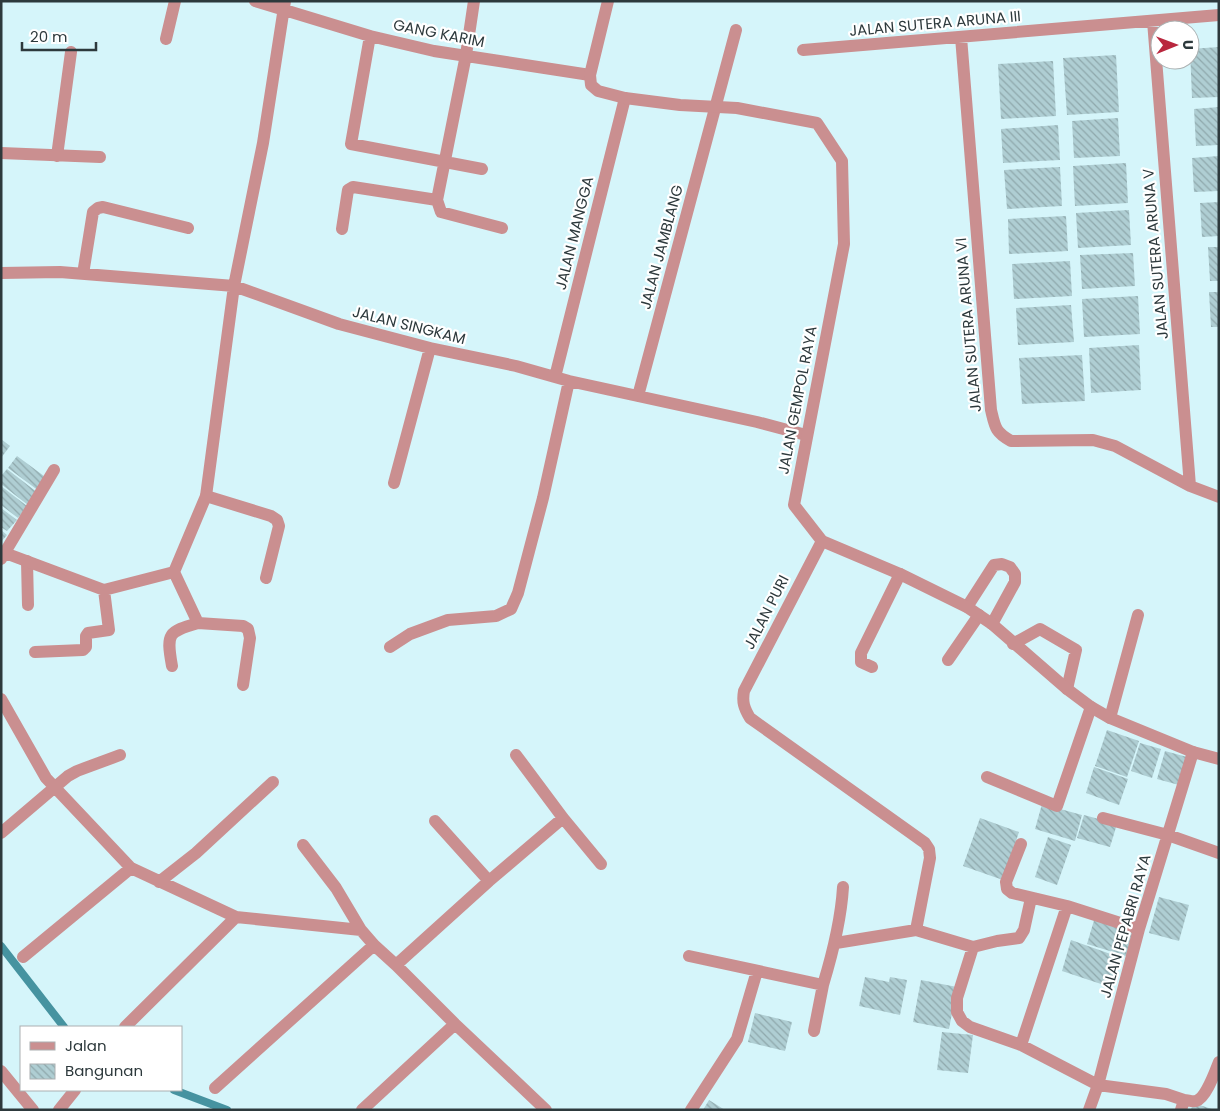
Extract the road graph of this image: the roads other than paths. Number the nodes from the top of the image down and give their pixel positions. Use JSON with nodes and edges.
{"nodes":[{"id":1,"x":175,"y":1,"type":"edge"},
{"id":2,"x":255,"y":1,"type":"edge"},
{"id":3,"x":474,"y":1,"type":"edge"},
{"id":4,"x":608,"y":1,"type":"edge"},
{"id":5,"x":285,"y":5,"type":"edge"},
{"id":6,"x":1219,"y":15,"type":"edge"},
{"id":7,"x":1164,"y":20,"type":"edge"},
{"id":8,"x":1150,"y":21,"type":"edge"},
{"id":9,"x":736,"y":30,"type":"dead end"},
{"id":10,"x":370,"y":36,"type":"junction"},
{"id":11,"x":961,"y":37,"type":"junction"},
{"id":12,"x":166,"y":39,"type":"dead end"},
{"id":13,"x":803,"y":50,"type":"dead end"},
{"id":14,"x":71,"y":52,"type":"dead end"},
{"id":15,"x":466,"y":55,"type":"junction"},
{"id":16,"x":1157,"y":70,"type":"edge"},
{"id":17,"x":590,"y":75,"type":"junction"},
{"id":18,"x":625,"y":98,"type":"junction"},
{"id":19,"x":716,"y":107,"type":"junction"},
{"id":20,"x":1,"y":154,"type":"edge"},
{"id":21,"x":58,"y":156,"type":"junction"},
{"id":22,"x":100,"y":157,"type":"dead end"},
{"id":23,"x":444,"y":163,"type":"junction"},
{"id":24,"x":482,"y":169,"type":"dead end"},
{"id":25,"x":437,"y":200,"type":"junction"},
{"id":26,"x":188,"y":228,"type":"dead end"},
{"id":27,"x":502,"y":228,"type":"dead end"},
{"id":28,"x":342,"y":229,"type":"dead end"},
{"id":29,"x":1,"y":273,"type":"edge"},
{"id":30,"x":82,"y":274,"type":"junction"},
{"id":31,"x":234,"y":286,"type":"junction"},
{"id":32,"x":430,"y":348,"type":"junction"},
{"id":33,"x":554,"y":377,"type":"junction"},
{"id":34,"x":569,"y":381,"type":"junction"},
{"id":35,"x":638,"y":396,"type":"junction"},
{"id":36,"x":806,"y":435,"type":"junction"},
{"id":37,"x":54,"y":470,"type":"dead end"},
{"id":38,"x":394,"y":483,"type":"dead end"},
{"id":39,"x":1190,"y":486,"type":"junction"},
{"id":40,"x":206,"y":496,"type":"junction"},
{"id":41,"x":1219,"y":497,"type":"edge"},
{"id":42,"x":822,"y":540,"type":"junction"},
{"id":43,"x":3,"y":556,"type":"edge"},
{"id":44,"x":27,"y":561,"type":"junction"},
{"id":45,"x":174,"y":572,"type":"junction"},
{"id":46,"x":900,"y":574,"type":"junction"},
{"id":47,"x":266,"y":578,"type":"dead end"},
{"id":48,"x":104,"y":590,"type":"junction"},
{"id":49,"x":28,"y":604,"type":"dead end"},
{"id":50,"x":967,"y":607,"type":"junction"},
{"id":51,"x":979,"y":615,"type":"junction"},
{"id":52,"x":1138,"y":615,"type":"dead end"},
{"id":53,"x":198,"y":623,"type":"junction"},
{"id":54,"x":992,"y":624,"type":"junction"},
{"id":55,"x":1013,"y":644,"type":"junction"},
{"id":56,"x":390,"y":648,"type":"dead end"},
{"id":57,"x":34,"y":652,"type":"dead end"},
{"id":58,"x":948,"y":660,"type":"dead end"},
{"id":59,"x":172,"y":666,"type":"dead end"},
{"id":60,"x":872,"y":668,"type":"dead end"},
{"id":61,"x":243,"y":685,"type":"dead end"},
{"id":62,"x":1068,"y":689,"type":"junction"},
{"id":63,"x":1,"y":700,"type":"edge"},
{"id":64,"x":1091,"y":707,"type":"junction"},
{"id":65,"x":1110,"y":718,"type":"junction"},
{"id":66,"x":1193,"y":752,"type":"junction"},
{"id":67,"x":120,"y":755,"type":"dead end"},
{"id":68,"x":516,"y":755,"type":"dead end"},
{"id":69,"x":1219,"y":759,"type":"edge"},
{"id":70,"x":987,"y":777,"type":"dead end"},
{"id":71,"x":273,"y":782,"type":"dead end"},
{"id":72,"x":54,"y":788,"type":"junction"},
{"id":73,"x":563,"y":818,"type":"junction"},
{"id":74,"x":1103,"y":818,"type":"dead end"},
{"id":75,"x":435,"y":821,"type":"dead end"},
{"id":76,"x":1,"y":833,"type":"edge"},
{"id":77,"x":1168,"y":835,"type":"junction"},
{"id":78,"x":1021,"y":844,"type":"dead end"},
{"id":79,"x":303,"y":845,"type":"dead end"},
{"id":80,"x":1219,"y":853,"type":"edge"},
{"id":81,"x":601,"y":864,"type":"dead end"},
{"id":82,"x":131,"y":868,"type":"junction"},
{"id":83,"x":489,"y":881,"type":"junction"},
{"id":84,"x":159,"y":882,"type":"junction"},
{"id":85,"x":843,"y":887,"type":"dead end"},
{"id":86,"x":1031,"y":898,"type":"junction"},
{"id":87,"x":1067,"y":906,"type":"junction"},
{"id":88,"x":236,"y":917,"type":"junction"},
{"id":89,"x":1139,"y":929,"type":"junction"},
{"id":90,"x":361,"y":930,"type":"junction"},
{"id":91,"x":916,"y":930,"type":"junction"},
{"id":92,"x":836,"y":942,"type":"junction"},
{"id":93,"x":374,"y":945,"type":"junction"},
{"id":94,"x":973,"y":947,"type":"junction"},
{"id":95,"x":689,"y":956,"type":"dead end"},
{"id":96,"x":23,"y":957,"type":"dead end"},
{"id":97,"x":396,"y":965,"type":"junction"},
{"id":98,"x":758,"y":971,"type":"junction"},
{"id":99,"x":823,"y":985,"type":"junction"},
{"id":100,"x":455,"y":1024,"type":"junction"},
{"id":101,"x":126,"y":1026,"type":"edge"},
{"id":102,"x":814,"y":1031,"type":"dead end"},
{"id":103,"x":1021,"y":1045,"type":"junction"},
{"id":104,"x":1219,"y":1062,"type":"edge"},
{"id":105,"x":1,"y":1071,"type":"edge"},
{"id":106,"x":1098,"y":1085,"type":"junction"},
{"id":107,"x":215,"y":1088,"type":"dead end"},
{"id":108,"x":73,"y":1091,"type":"edge"},
{"id":109,"x":1183,"y":1105,"type":"edge"},
{"id":110,"x":541,"y":1109,"type":"edge"},
{"id":111,"x":33,"y":1110,"type":"edge"},
{"id":112,"x":59,"y":1110,"type":"edge"},
{"id":113,"x":362,"y":1110,"type":"edge"},
{"id":114,"x":691,"y":1110,"type":"edge"},
{"id":115,"x":1088,"y":1110,"type":"edge"}],
"edges":[{"from":1,"to":12,"type":"street"},
{"from":2,"to":5,"type":"street","name":"GANG KARIM"},
{"from":3,"to":15,"type":"street"},
{"from":4,"to":17,"type":"street"},
{"from":5,"to":10,"type":"street","name":"GANG KARIM"},
{"from":5,"to":31,"type":"street"},
{"from":6,"to":7,"type":"street","name":"JALAN SUTERA ARUNA III"},
{"from":8,"to":11,"type":"street","name":"JALAN SUTERA ARUNA III"},
{"from":9,"to":19,"type":"street","name":"JALAN JAMBLANG"},
{"from":10,"to":15,"type":"street","name":"GANG KARIM"},
{"from":10,"to":23,"type":"street"},
{"from":11,"to":13,"type":"street","name":"JALAN SUTERA ARUNA III"},
{"from":11,"to":39,"type":"street","name":"JALAN SUTERA ARUNA VI"},
{"from":14,"to":21,"type":"street"},
{"from":15,"to":17,"type":"street","name":"GANG KARIM"},
{"from":15,"to":23,"type":"street"},
{"from":16,"to":39,"type":"street","name":"JALAN SUTERA ARUNA V"},
{"from":17,"to":18,"type":"street","name":"JALAN GEMPOL RAYA"},
{"from":18,"to":19,"type":"street","name":"JALAN GEMPOL RAYA"},
{"from":18,"to":33,"type":"street","name":"JALAN MANGGA"},
{"from":19,"to":35,"type":"street","name":"JALAN JAMBLANG"},
{"from":19,"to":36,"type":"street","name":"JALAN GEMPOL RAYA"},
{"from":20,"to":21,"type":"street"},
{"from":21,"to":22,"type":"street"},
{"from":23,"to":24,"type":"street"},
{"from":23,"to":25,"type":"street"},
{"from":25,"to":27,"type":"street"},
{"from":25,"to":28,"type":"street"},
{"from":26,"to":30,"type":"street"},
{"from":29,"to":30,"type":"street","name":"JALAN SINGKAM"},
{"from":30,"to":31,"type":"street","name":"JALAN SINGKAM"},
{"from":31,"to":32,"type":"street","name":"JALAN SINGKAM"},
{"from":31,"to":40,"type":"street"},
{"from":32,"to":33,"type":"street","name":"JALAN SINGKAM"},
{"from":32,"to":38,"type":"street"},
{"from":33,"to":34,"type":"street","name":"JALAN SINGKAM"},
{"from":34,"to":35,"type":"street","name":"JALAN SINGKAM"},
{"from":34,"to":56,"type":"street"},
{"from":35,"to":36,"type":"street","name":"JALAN SINGKAM"},
{"from":36,"to":42,"type":"street","name":"JALAN GEMPOL RAYA"},
{"from":37,"to":43,"type":"street"},
{"from":39,"to":41,"type":"street","name":"JALAN SUTERA ARUNA VI"},
{"from":40,"to":45,"type":"street"},
{"from":40,"to":47,"type":"street"},
{"from":42,"to":46,"type":"street","name":"JALAN GEMPOL RAYA"},
{"from":42,"to":91,"type":"street","name":"JALAN PURI"},
{"from":43,"to":44,"type":"street"},
{"from":44,"to":48,"type":"street"},
{"from":44,"to":49,"type":"street"},
{"from":45,"to":48,"type":"street"},
{"from":45,"to":53,"type":"street"},
{"from":46,"to":50,"type":"street","name":"JALAN GEMPOL RAYA"},
{"from":46,"to":60,"type":"street"},
{"from":48,"to":57,"type":"street"},
{"from":50,"to":51,"type":"street","name":"JALAN GEMPOL RAYA"},
{"from":50,"to":54,"type":"street"},
{"from":51,"to":54,"type":"street","name":"JALAN GEMPOL RAYA"},
{"from":51,"to":58,"type":"street"},
{"from":52,"to":65,"type":"street"},
{"from":53,"to":59,"type":"street"},
{"from":53,"to":61,"type":"street"},
{"from":54,"to":55,"type":"street","name":"JALAN GEMPOL RAYA"},
{"from":55,"to":62,"type":"street","name":"JALAN GEMPOL RAYA"},
{"from":55,"to":62,"type":"street"},
{"from":62,"to":64,"type":"street","name":"JALAN GEMPOL RAYA"},
{"from":63,"to":72,"type":"street"},
{"from":64,"to":65,"type":"street","name":"JALAN GEMPOL RAYA"},
{"from":64,"to":70,"type":"street"},
{"from":65,"to":66,"type":"street","name":"JALAN GEMPOL RAYA"},
{"from":66,"to":69,"type":"street","name":"JALAN GEMPOL RAYA"},
{"from":66,"to":77,"type":"street","name":"JALAN PEPABRI RAYA"},
{"from":67,"to":72,"type":"street"},
{"from":68,"to":73,"type":"street"},
{"from":71,"to":84,"type":"street"},
{"from":72,"to":76,"type":"street"},
{"from":72,"to":82,"type":"street"},
{"from":73,"to":81,"type":"street"},
{"from":73,"to":83,"type":"street"},
{"from":74,"to":77,"type":"street"},
{"from":75,"to":83,"type":"street"},
{"from":77,"to":80,"type":"street"},
{"from":77,"to":89,"type":"street","name":"JALAN PEPABRI RAYA"},
{"from":78,"to":86,"type":"street"},
{"from":79,"to":90,"type":"street"},
{"from":82,"to":84,"type":"street"},
{"from":82,"to":96,"type":"street"},
{"from":83,"to":97,"type":"street"},
{"from":84,"to":88,"type":"street"},
{"from":85,"to":92,"type":"street"},
{"from":86,"to":87,"type":"street"},
{"from":86,"to":94,"type":"street"},
{"from":87,"to":89,"type":"street"},
{"from":87,"to":103,"type":"street"},
{"from":88,"to":90,"type":"street"},
{"from":88,"to":101,"type":"street"},
{"from":89,"to":106,"type":"street","name":"JALAN PEPABRI RAYA"},
{"from":90,"to":93,"type":"street"},
{"from":91,"to":92,"type":"street"},
{"from":91,"to":94,"type":"street"},
{"from":92,"to":99,"type":"street"},
{"from":93,"to":97,"type":"street"},
{"from":93,"to":107,"type":"street"},
{"from":94,"to":103,"type":"street"},
{"from":95,"to":98,"type":"street"},
{"from":97,"to":100,"type":"street"},
{"from":98,"to":99,"type":"street"},
{"from":98,"to":114,"type":"street"},
{"from":99,"to":102,"type":"street"},
{"from":100,"to":110,"type":"street"},
{"from":100,"to":113,"type":"street"},
{"from":103,"to":106,"type":"street"},
{"from":104,"to":109,"type":"street"},
{"from":105,"to":111,"type":"street"},
{"from":106,"to":109,"type":"street"},
{"from":106,"to":115,"type":"street","name":"JALAN PEPABRI RAYA"},
{"from":108,"to":112,"type":"street"}]}
